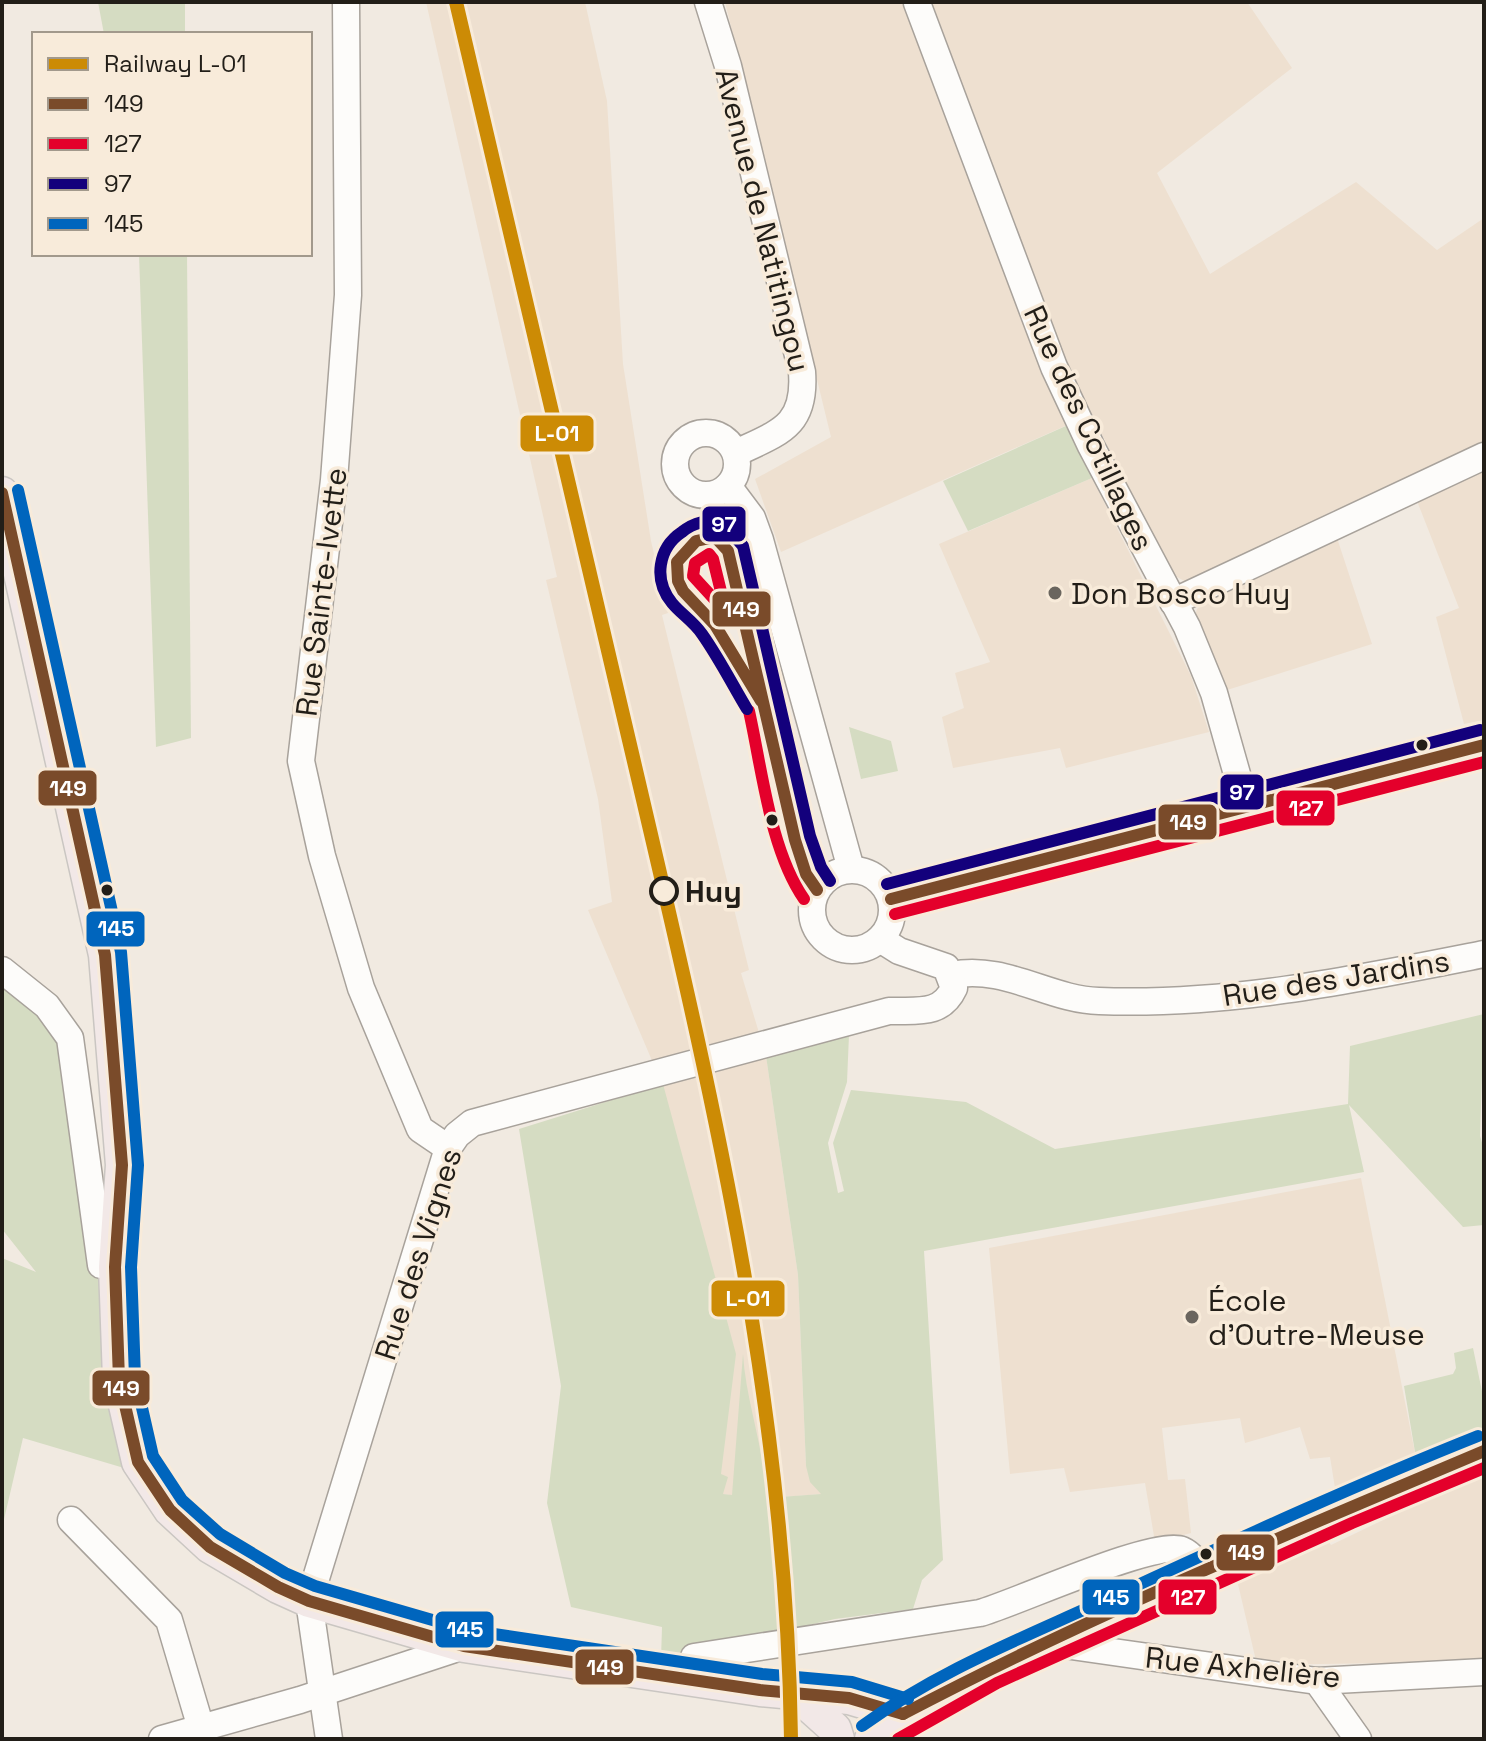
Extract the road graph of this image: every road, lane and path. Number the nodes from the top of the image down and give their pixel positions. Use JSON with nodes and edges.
{"nodes":[{"id":1,"x":346,"y":2,"type":"edge"},
{"id":2,"x":708,"y":2,"type":"edge"},
{"id":3,"x":917,"y":3,"type":"edge"},
{"id":4,"x":736,"y":453,"type":"junction"},
{"id":5,"x":1484,"y":456,"type":"edge"},
{"id":6,"x":728,"y":486,"type":"junction"},
{"id":7,"x":2,"y":493,"type":"edge"},
{"id":8,"x":1173,"y":602,"type":"junction"},
{"id":9,"x":1484,"y":745,"type":"edge"},
{"id":10,"x":1246,"y":806,"type":"junction"},
{"id":11,"x":851,"y":869,"type":"junction"},
{"id":12,"x":891,"y":899,"type":"junction"},
{"id":13,"x":880,"y":939,"type":"junction"},
{"id":14,"x":1484,"y":954,"type":"edge"},
{"id":15,"x":2,"y":970,"type":"edge"},
{"id":16,"x":952,"y":975,"type":"junction"},
{"id":17,"x":448,"y":1148,"type":"junction"},
{"id":18,"x":115,"y":1267,"type":"junction"},
{"id":19,"x":1484,"y":1451,"type":"edge"},
{"id":20,"x":71,"y":1520,"type":"dead end"},
{"id":21,"x":1202,"y":1573,"type":"junction"},
{"id":22,"x":309,"y":1601,"type":"junction"},
{"id":23,"x":1050,"y":1643,"type":"junction"},
{"id":24,"x":464,"y":1646,"type":"junction"},
{"id":25,"x":1484,"y":1672,"type":"edge"},
{"id":26,"x":686,"y":1680,"type":"junction"},
{"id":27,"x":1317,"y":1681,"type":"junction"},
{"id":28,"x":324,"y":1692,"type":"junction"},
{"id":29,"x":797,"y":1695,"type":"junction"},
{"id":30,"x":903,"y":1714,"type":"junction"},
{"id":31,"x":201,"y":1728,"type":"junction"},
{"id":32,"x":162,"y":1739,"type":"edge"},
{"id":33,"x":329,"y":1739,"type":"edge"},
{"id":34,"x":838,"y":1739,"type":"edge"},
{"id":35,"x":871,"y":1739,"type":"edge"},
{"id":36,"x":1358,"y":1739,"type":"edge"}],
"edges":[{"from":1,"to":17,"type":"street","name":"Rue Sainte-Ivette"},
{"from":2,"to":4,"type":"street","name":"Avenue de Natitingou"},
{"from":3,"to":8,"type":"street","name":"Rue des Cotillages"},
{"from":4,"to":6,"type":"street"},
{"from":4,"to":6,"type":"street"},
{"from":5,"to":8,"type":"street"},
{"from":6,"to":11,"type":"street"},
{"from":7,"to":18,"type":"main road"},
{"from":8,"to":10,"type":"street","name":"Rue des Cotillages"},
{"from":9,"to":10,"type":"street"},
{"from":10,"to":12,"type":"street"},
{"from":11,"to":12,"type":"street"},
{"from":11,"to":13,"type":"street"},
{"from":12,"to":13,"type":"street"},
{"from":13,"to":16,"type":"street"},
{"from":14,"to":16,"type":"street","name":"Rue des Jardins"},
{"from":15,"to":18,"type":"street"},
{"from":16,"to":17,"type":"street","name":"Rue des Vignes"},
{"from":17,"to":22,"type":"street","name":"Rue des Vignes"},
{"from":18,"to":22,"type":"main road"},
{"from":19,"to":21,"type":"main road"},
{"from":20,"to":31,"type":"street"},
{"from":21,"to":23,"type":"main road"},
{"from":21,"to":26,"type":"street"},
{"from":22,"to":24,"type":"main road"},
{"from":22,"to":28,"type":"street"},
{"from":23,"to":27,"type":"street","name":"Rue Axhelière"},
{"from":23,"to":30,"type":"main road"},
{"from":24,"to":26,"type":"main road"},
{"from":24,"to":28,"type":"street"},
{"from":25,"to":27,"type":"street","name":"Rue Axhelière"},
{"from":26,"to":29,"type":"main road"},
{"from":27,"to":36,"type":"street"},
{"from":28,"to":31,"type":"street"},
{"from":28,"to":33,"type":"street"},
{"from":29,"to":30,"type":"main road"},
{"from":29,"to":34,"type":"main road"},
{"from":30,"to":35,"type":"main road"},
{"from":31,"to":32,"type":"street"}]}
